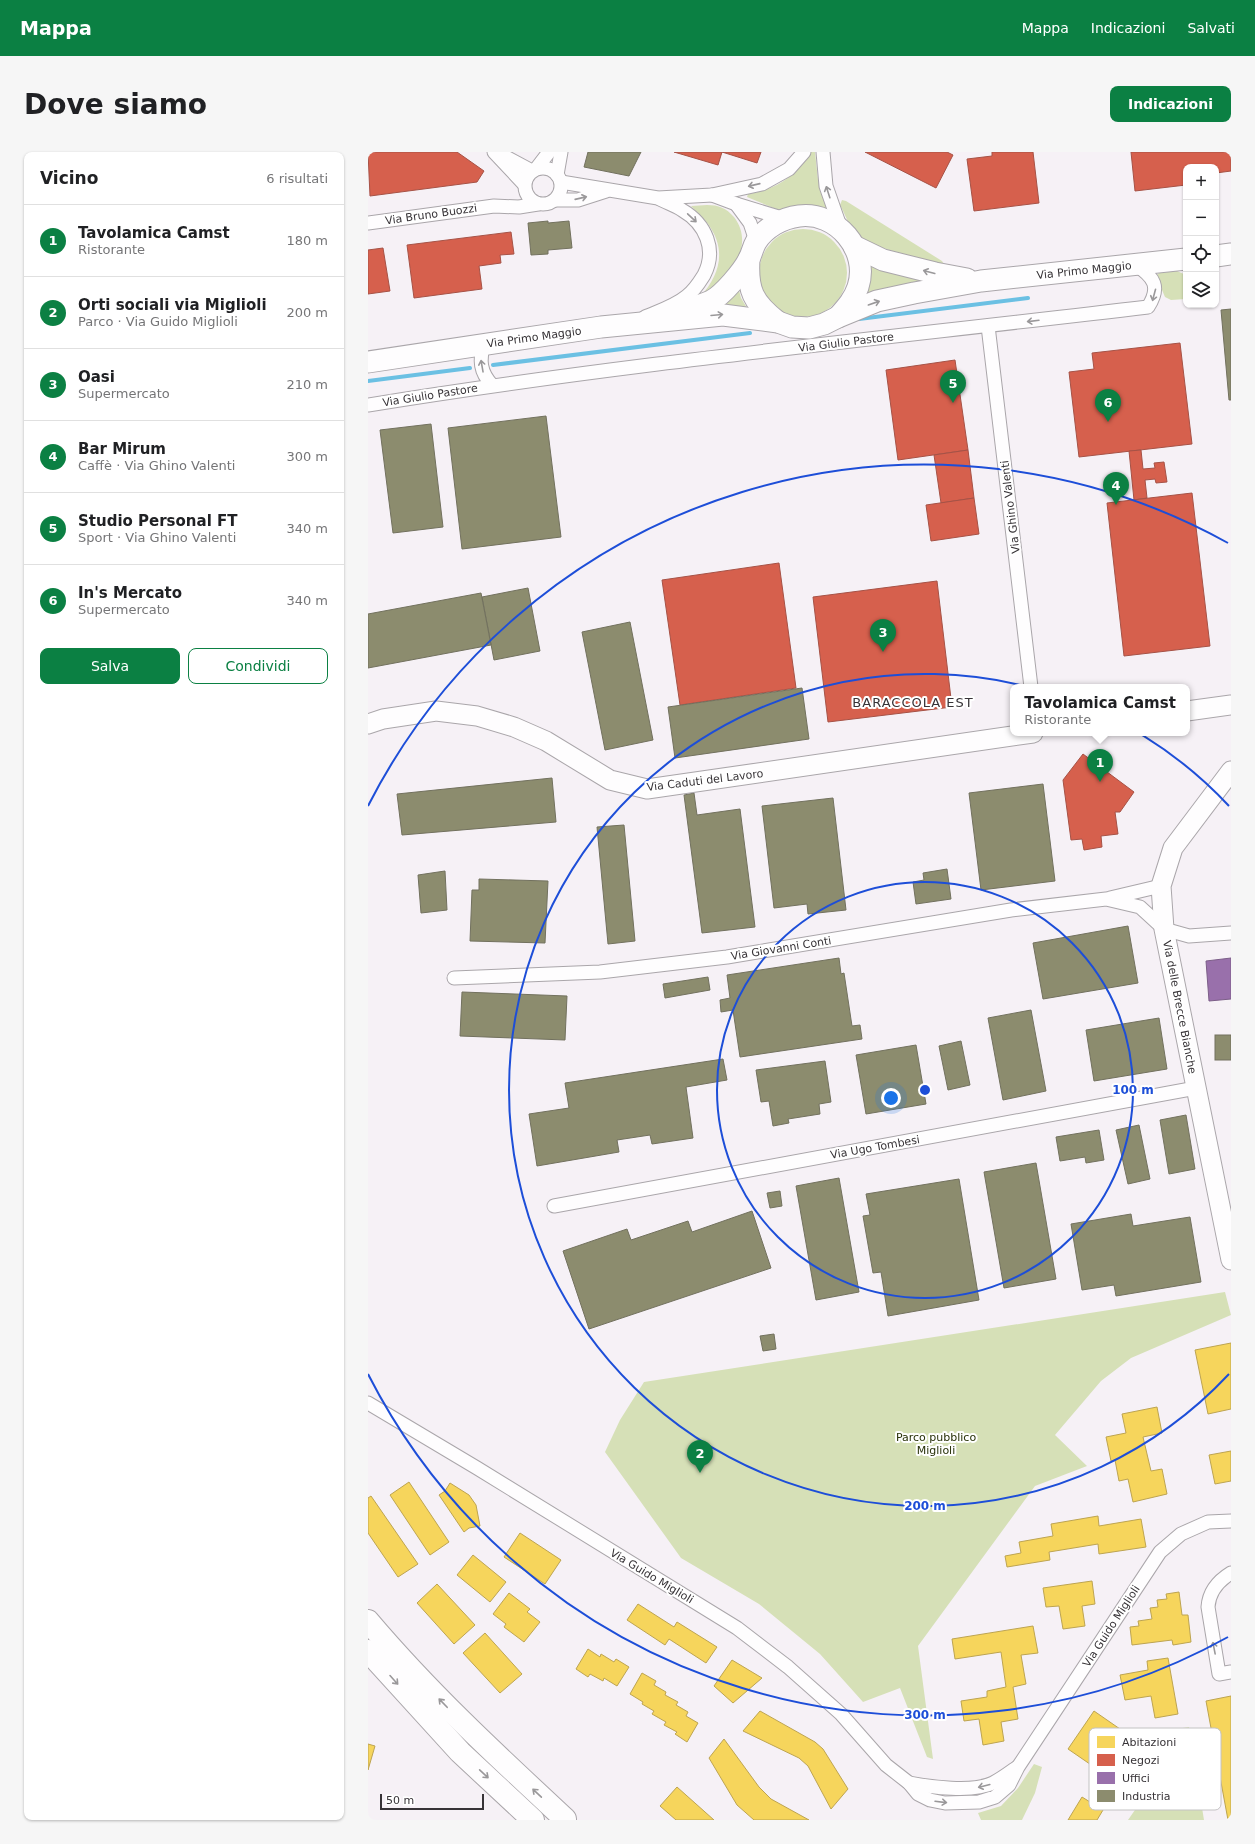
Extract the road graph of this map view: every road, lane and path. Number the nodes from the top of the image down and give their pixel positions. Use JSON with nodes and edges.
{"nodes":[{"id":1,"x":494,"y":152,"type":"edge"},
{"id":2,"x":549,"y":152,"type":"edge"},
{"id":3,"x":561,"y":152,"type":"edge"},
{"id":4,"x":804,"y":152,"type":"edge"},
{"id":5,"x":823,"y":152,"type":"edge"},
{"id":6,"x":534,"y":170,"type":"junction"},
{"id":7,"x":559,"y":178,"type":"junction"},
{"id":8,"x":525,"y":188,"type":"junction"},
{"id":9,"x":606,"y":191,"type":"junction"},
{"id":10,"x":712,"y":195,"type":"junction"},
{"id":11,"x":658,"y":198,"type":"junction"},
{"id":12,"x":555,"y":200,"type":"junction"},
{"id":13,"x":538,"y":204,"type":"junction"},
{"id":14,"x":736,"y":204,"type":"junction"},
{"id":15,"x":494,"y":206,"type":"junction"},
{"id":16,"x":785,"y":219,"type":"junction"},
{"id":17,"x":368,"y":223,"type":"edge"},
{"id":18,"x":841,"y":229,"type":"junction"},
{"id":19,"x":854,"y":246,"type":"junction"},
{"id":20,"x":753,"y":250,"type":"junction"},
{"id":21,"x":1231,"y":254,"type":"edge"},
{"id":22,"x":1219,"y":256,"type":"edge"},
{"id":23,"x":1183,"y":259,"type":"edge"},
{"id":24,"x":1136,"y":265,"type":"junction"},
{"id":25,"x":981,"y":281,"type":"junction"},
{"id":26,"x":838,"y":317,"type":"junction"},
{"id":27,"x":778,"y":322,"type":"junction"},
{"id":28,"x":640,"y":323,"type":"junction"},
{"id":29,"x":988,"y":326,"type":"junction"},
{"id":30,"x":484,"y":344,"type":"junction"},
{"id":31,"x":371,"y":361,"type":"edge"},
{"id":32,"x":492,"y":385,"type":"junction"},
{"id":33,"x":368,"y":405,"type":"edge"},
{"id":34,"x":1031,"y":684,"type":"edge"},
{"id":35,"x":1231,"y":705,"type":"edge"},
{"id":36,"x":1190,"y":711,"type":"edge"},
{"id":37,"x":368,"y":724,"type":"edge"},
{"id":38,"x":1012,"y":736,"type":"edge"},
{"id":39,"x":1231,"y":771,"type":"edge"},
{"id":40,"x":1161,"y":886,"type":"junction"},
{"id":41,"x":1106,"y":899,"type":"junction"},
{"id":42,"x":1164,"y":929,"type":"junction"},
{"id":43,"x":1231,"y":933,"type":"edge"},
{"id":44,"x":454,"y":978,"type":"dead end"},
{"id":45,"x":1196,"y":1088,"type":"junction"},
{"id":46,"x":554,"y":1206,"type":"dead end"},
{"id":47,"x":1231,"y":1260,"type":"edge"},
{"id":48,"x":368,"y":1403,"type":"edge"},
{"id":49,"x":1231,"y":1521,"type":"edge"},
{"id":50,"x":1231,"y":1573,"type":"edge"},
{"id":51,"x":368,"y":1621,"type":"edge"},
{"id":52,"x":368,"y":1651,"type":"edge"},
{"id":53,"x":1231,"y":1672,"type":"edge"},
{"id":54,"x":565,"y":1819,"type":"dead end"},
{"id":55,"x":534,"y":1820,"type":"edge"}],
"edges":[{"from":1,"to":6,"type":"street","name":"Via Bruno Buozzi"},
{"from":1,"to":8,"type":"street"},
{"from":2,"to":6,"type":"street"},
{"from":3,"to":7,"type":"street"},
{"from":4,"to":10,"type":"street","name":"Via Primo Maggio","one_way":true},
{"from":18,"to":5,"type":"street","name":"Via Primo Maggio","one_way":true},
{"from":6,"to":7,"type":"street","name":"Via Bruno Buozzi"},
{"from":6,"to":8,"type":"street"},
{"from":7,"to":9,"type":"street","name":"Via Bruno Buozzi"},
{"from":7,"to":12,"type":"street"},
{"from":8,"to":13,"type":"street"},
{"from":8,"to":15,"type":"street","name":"Via Bruno Buozzi"},
{"from":9,"to":11,"type":"street","name":"Via Bruno Buozzi"},
{"from":12,"to":9,"type":"street","name":"Via Bruno Buozzi","one_way":true},
{"from":10,"to":11,"type":"street","name":"Via Primo Maggio"},
{"from":10,"to":14,"type":"street","name":"Via Primo Maggio"},
{"from":11,"to":28,"type":"street","name":"Via Primo Maggio","one_way":true},
{"from":12,"to":13,"type":"street","name":"Via Bruno Buozzi"},
{"from":13,"to":15,"type":"street","name":"Via Bruno Buozzi"},
{"from":14,"to":16,"type":"street","name":"Via Primo Maggio"},
{"from":14,"to":20,"type":"street","name":"Via Primo Maggio"},
{"from":15,"to":17,"type":"street","name":"Via Bruno Buozzi"},
{"from":16,"to":18,"type":"main road","name":"Via Primo Maggio"},
{"from":16,"to":20,"type":"main road","name":"Via Primo Maggio"},
{"from":18,"to":19,"type":"main road","name":"Via Primo Maggio"},
{"from":25,"to":19,"type":"main road","name":"Via Primo Maggio","one_way":true},
{"from":19,"to":26,"type":"main road","name":"Via Primo Maggio"},
{"from":20,"to":27,"type":"main road","name":"Via Primo Maggio"},
{"from":20,"to":28,"type":"main road","name":"Via Primo Maggio"},
{"from":21,"to":22,"type":"main road"},
{"from":23,"to":24,"type":"main road","name":"Via Primo Maggio"},
{"from":24,"to":25,"type":"main road","name":"Via Primo Maggio"},
{"from":24,"to":29,"type":"street","name":"Via Giulio Pastore","one_way":true},
{"from":26,"to":25,"type":"main road","name":"Via Primo Maggio","one_way":true},
{"from":26,"to":27,"type":"main road","name":"Via Primo Maggio"},
{"from":28,"to":27,"type":"main road","name":"Via Primo Maggio","one_way":true},
{"from":28,"to":30,"type":"main road","name":"Via Primo Maggio"},
{"from":29,"to":32,"type":"street","name":"Via Giulio Pastore"},
{"from":29,"to":34,"type":"street","name":"Via Ghino Valenti"},
{"from":30,"to":31,"type":"main road","name":"Via Primo Maggio"},
{"from":32,"to":30,"type":"street","name":"Via Giulio Pastore","one_way":true},
{"from":32,"to":33,"type":"street","name":"Via Giulio Pastore"},
{"from":35,"to":36,"type":"street"},
{"from":37,"to":38,"type":"street","name":"Via Caduti del Lavoro"},
{"from":39,"to":40,"type":"street","name":"Via delle Brecce Bianche"},
{"from":40,"to":41,"type":"street","name":"Via Giovanni Conti"},
{"from":40,"to":42,"type":"street","name":"Via delle Brecce Bianche"},
{"from":41,"to":42,"type":"street","name":"Via Giovanni Conti"},
{"from":41,"to":44,"type":"street","name":"Via Giovanni Conti"},
{"from":42,"to":43,"type":"street"},
{"from":42,"to":45,"type":"street","name":"Via delle Brecce Bianche"},
{"from":45,"to":46,"type":"street","name":"Via Ugo Tombesi"},
{"from":45,"to":47,"type":"street","name":"Via delle Brecce Bianche"},
{"from":48,"to":49,"type":"street","name":"Via Guido Miglioli"},
{"from":53,"to":50,"type":"street","one_way":true},
{"from":54,"to":51,"type":"highway","one_way":true},
{"from":52,"to":55,"type":"highway","one_way":true}]}
